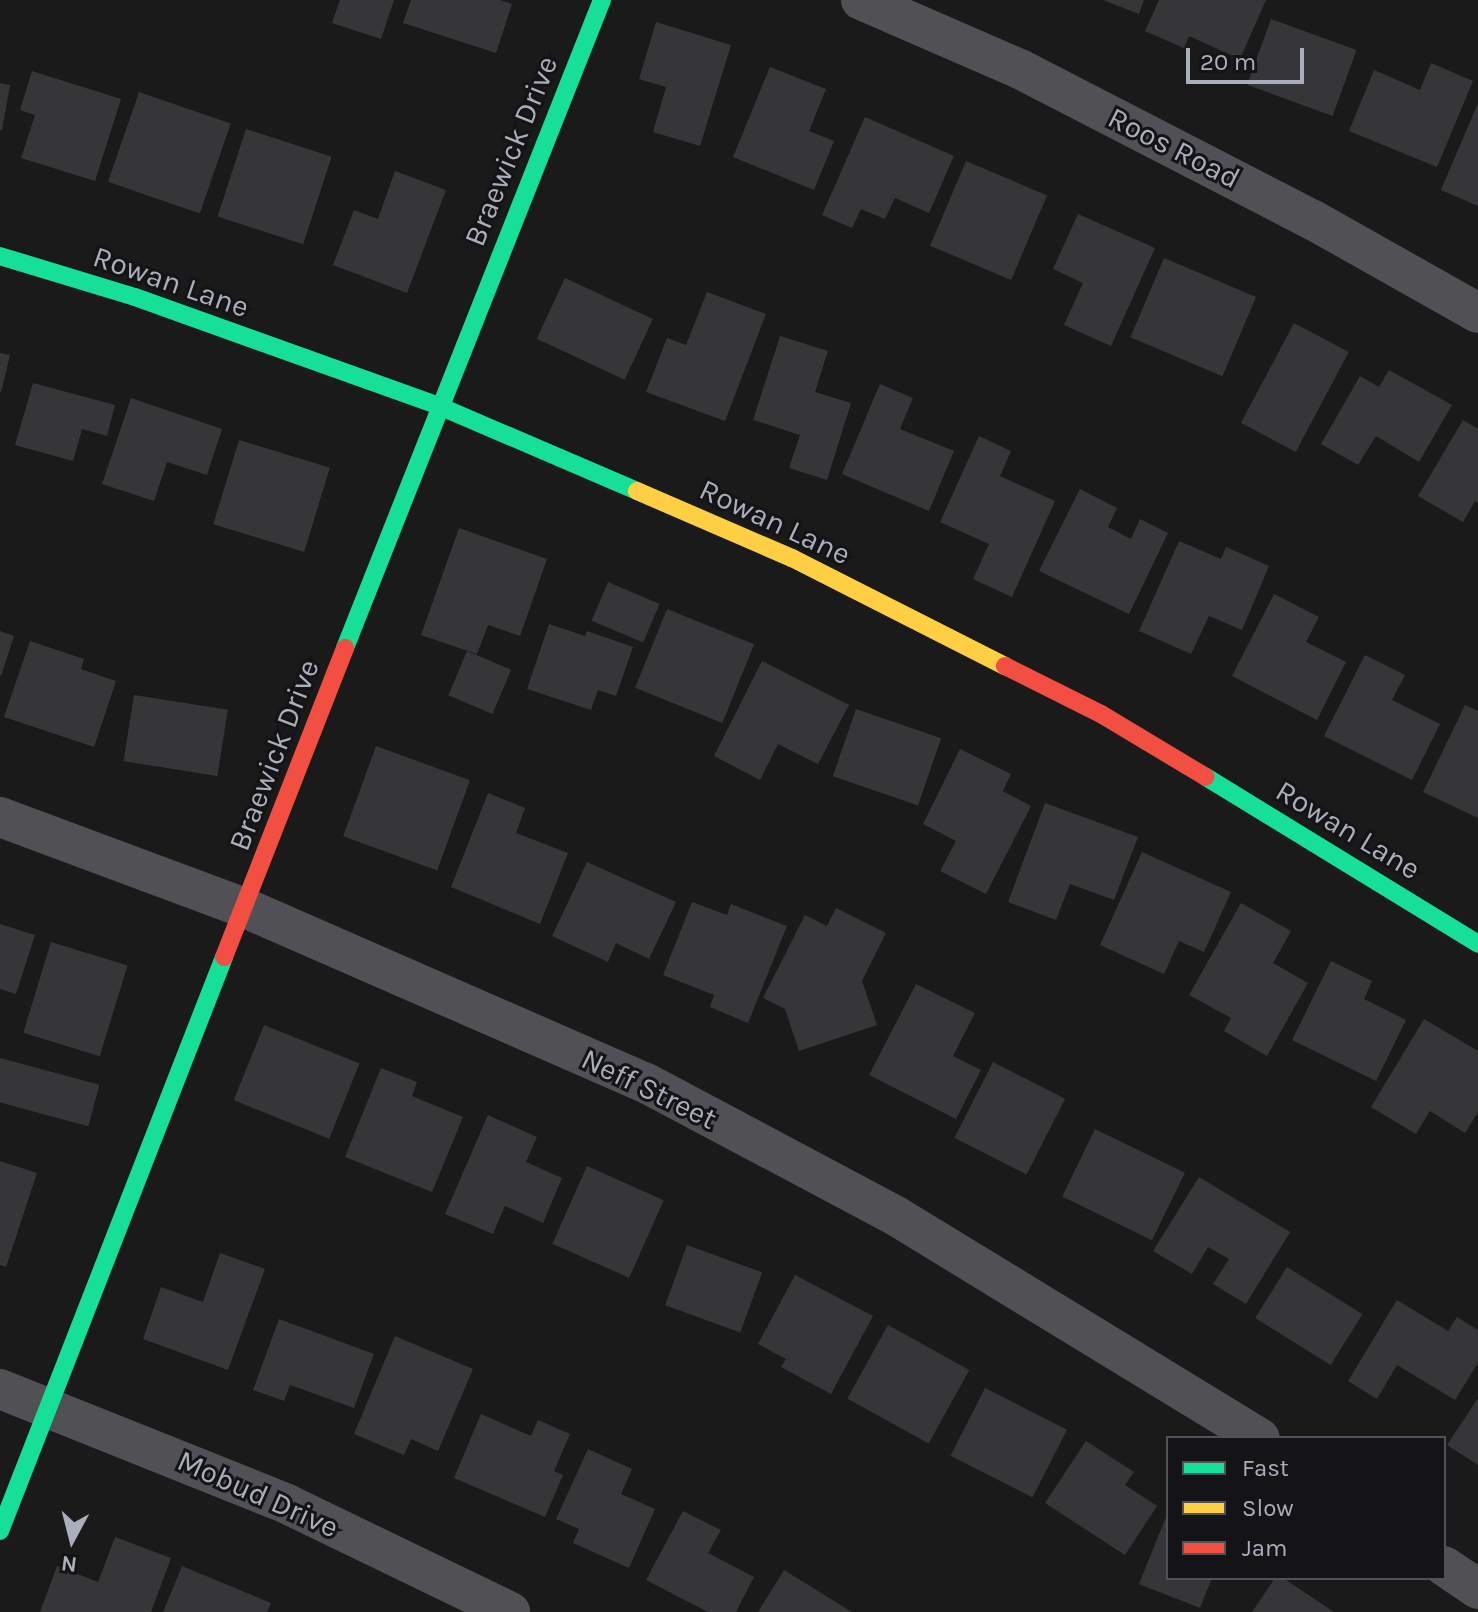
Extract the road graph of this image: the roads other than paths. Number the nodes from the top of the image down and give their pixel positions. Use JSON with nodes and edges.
{"nodes":[{"id":1,"x":602,"y":0,"type":"edge"},
{"id":2,"x":861,"y":0,"type":"edge"},
{"id":3,"x":0,"y":256,"type":"edge"},
{"id":4,"x":1478,"y":313,"type":"edge"},
{"id":5,"x":439,"y":406,"type":"junction"},
{"id":6,"x":0,"y":817,"type":"edge"},
{"id":7,"x":245,"y":908,"type":"junction"},
{"id":8,"x":1478,"y":944,"type":"edge"},
{"id":9,"x":0,"y":1389,"type":"edge"},
{"id":10,"x":49,"y":1406,"type":"junction"},
{"id":11,"x":1257,"y":1436,"type":"edge"},
{"id":12,"x":0,"y":1531,"type":"edge"},
{"id":13,"x":1446,"y":1567,"type":"edge"},
{"id":14,"x":1478,"y":1589,"type":"edge"},
{"id":15,"x":510,"y":1612,"type":"edge"}],
"edges":[{"from":1,"to":5,"type":"street","name":"Braewick Drive"},
{"from":2,"to":4,"type":"street","name":"Roos Road"},
{"from":3,"to":5,"type":"street","name":"Rowan Lane"},
{"from":5,"to":7,"type":"street","name":"Braewick Drive"},
{"from":5,"to":8,"type":"street","name":"Rowan Lane"},
{"from":6,"to":7,"type":"street","name":"Neff Street"},
{"from":7,"to":10,"type":"street","name":"Braewick Drive"},
{"from":7,"to":11,"type":"street","name":"Neff Street"},
{"from":9,"to":10,"type":"street","name":"Mobud Drive"},
{"from":10,"to":12,"type":"street","name":"Braewick Drive"},
{"from":10,"to":15,"type":"street","name":"Mobud Drive"},
{"from":13,"to":14,"type":"street"}]}
